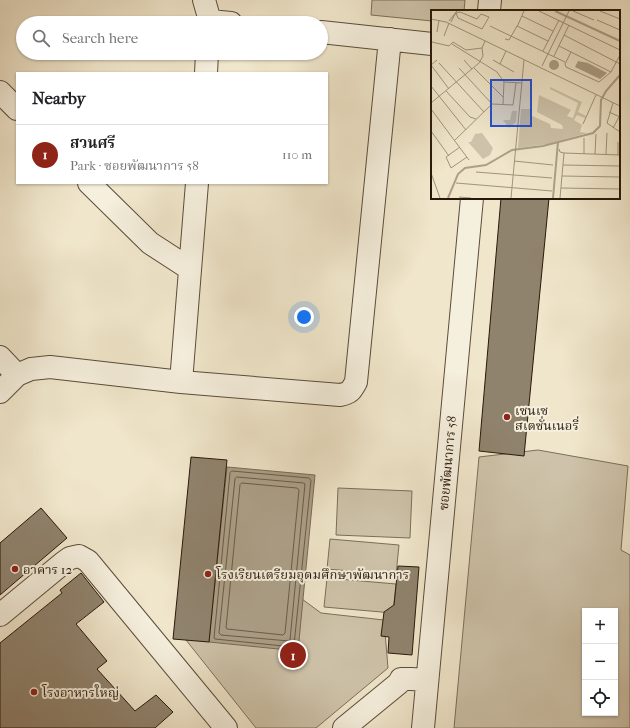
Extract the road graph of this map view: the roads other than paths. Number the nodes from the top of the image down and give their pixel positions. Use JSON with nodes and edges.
{"nodes":[{"id":1,"x":204,"y":0,"type":"edge"},
{"id":2,"x":490,"y":0,"type":"edge"},
{"id":3,"x":489,"y":10,"type":"edge"},
{"id":4,"x":213,"y":16,"type":"edge"},
{"id":5,"x":328,"y":33,"type":"edge"},
{"id":6,"x":390,"y":39,"type":"junction"},
{"id":7,"x":431,"y":44,"type":"edge"},
{"id":8,"x":207,"y":60,"type":"edge"},
{"id":9,"x":206,"y":72,"type":"edge"},
{"id":10,"x":0,"y":92,"type":"edge"},
{"id":11,"x":16,"y":109,"type":"edge"},
{"id":12,"x":90,"y":184,"type":"edge"},
{"id":13,"x":197,"y":184,"type":"edge"},
{"id":14,"x":472,"y":199,"type":"edge"},
{"id":15,"x":190,"y":269,"type":"junction"},
{"id":16,"x":0,"y":357,"type":"edge"},
{"id":17,"x":17,"y":375,"type":"junction"},
{"id":18,"x":181,"y":382,"type":"junction"},
{"id":19,"x":0,"y":392,"type":"edge"},
{"id":20,"x":0,"y":615,"type":"edge"},
{"id":21,"x":427,"y":680,"type":"junction"},
{"id":22,"x":226,"y":728,"type":"edge"},
{"id":23,"x":344,"y":728,"type":"edge"},
{"id":24,"x":423,"y":728,"type":"edge"}],
"edges":[{"from":1,"to":4,"type":"street"},
{"from":2,"to":3,"type":"street"},
{"from":5,"to":6,"type":"street"},
{"from":6,"to":7,"type":"street"},
{"from":6,"to":18,"type":"street"},
{"from":8,"to":9,"type":"street"},
{"from":10,"to":11,"type":"street"},
{"from":12,"to":15,"type":"street"},
{"from":13,"to":15,"type":"street"},
{"from":14,"to":21,"type":"street","name":"ซอยพัฒนาการ 58"},
{"from":15,"to":18,"type":"street"},
{"from":16,"to":17,"type":"street"},
{"from":17,"to":18,"type":"street"},
{"from":17,"to":19,"type":"street"},
{"from":20,"to":22,"type":"street"},
{"from":21,"to":23,"type":"street"},
{"from":21,"to":24,"type":"street","name":"ซอยพัฒนาการ 58"}]}
